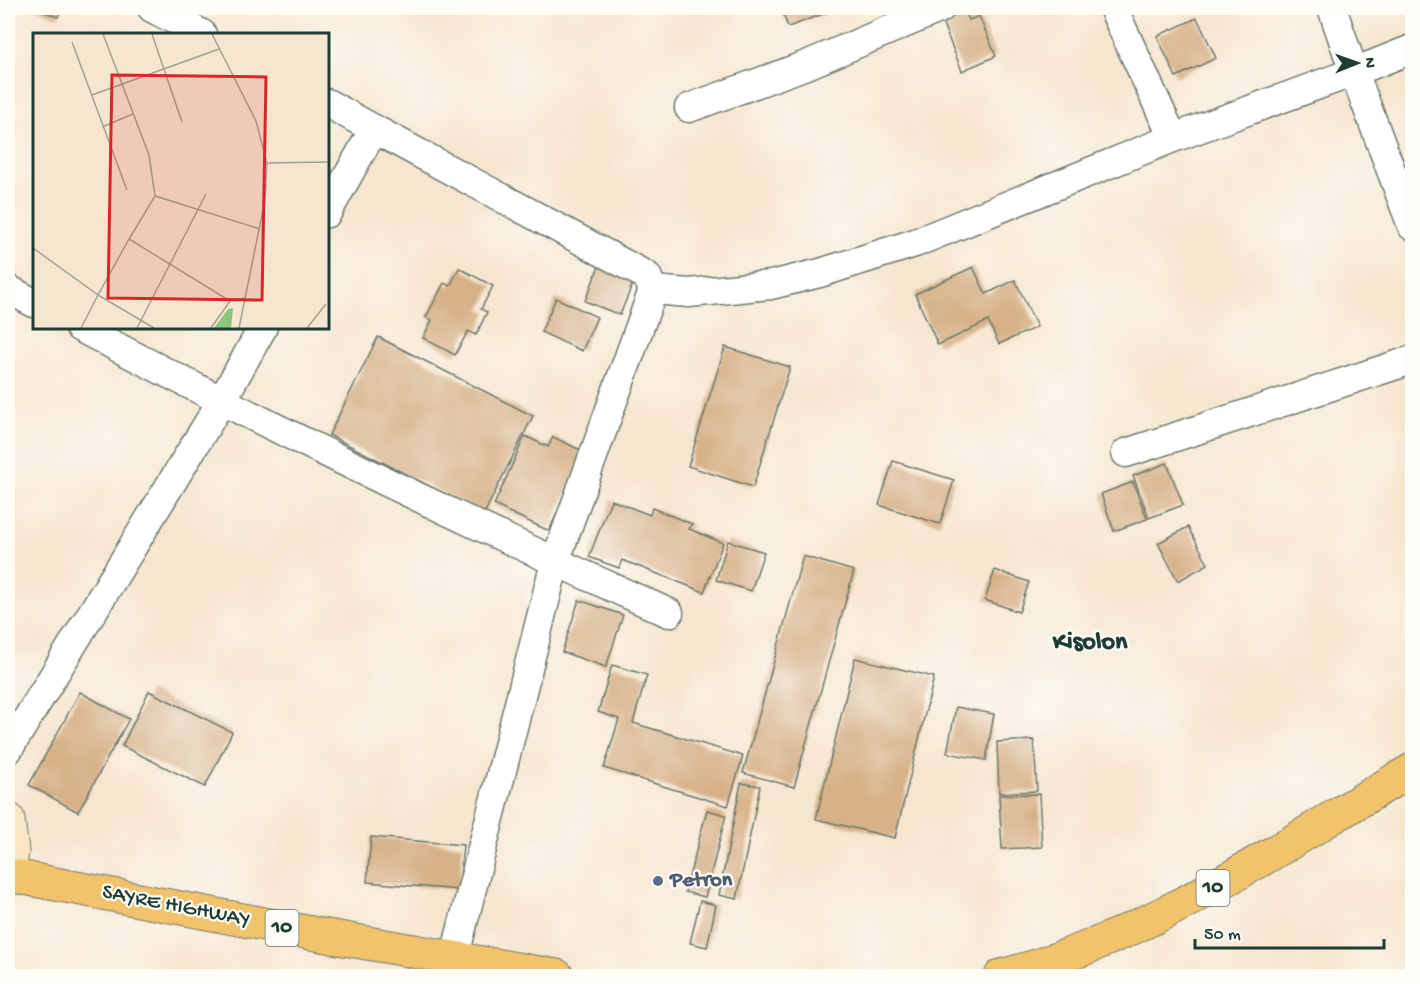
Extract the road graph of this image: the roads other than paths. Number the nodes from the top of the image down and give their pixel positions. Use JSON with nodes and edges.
{"nodes":[{"id":1,"x":152,"y":8,"type":"edge"},
{"id":2,"x":940,"y":8,"type":"edge"},
{"id":3,"x":1113,"y":8,"type":"edge"},
{"id":4,"x":1332,"y":8,"type":"edge"},
{"id":5,"x":200,"y":33,"type":"edge"},
{"id":6,"x":1413,"y":49,"type":"edge"},
{"id":7,"x":1354,"y":72,"type":"junction"},
{"id":8,"x":328,"y":104,"type":"edge"},
{"id":9,"x":689,"y":108,"type":"dead end"},
{"id":10,"x":374,"y":129,"type":"junction"},
{"id":11,"x":1173,"y":138,"type":"junction"},
{"id":12,"x":328,"y":211,"type":"edge"},
{"id":13,"x":1413,"y":226,"type":"edge"},
{"id":14,"x":8,"y":289,"type":"edge"},
{"id":15,"x":653,"y":290,"type":"junction"},
{"id":16,"x":33,"y":302,"type":"edge"},
{"id":17,"x":81,"y":328,"type":"edge"},
{"id":18,"x":262,"y":328,"type":"edge"},
{"id":19,"x":1413,"y":360,"type":"edge"},
{"id":20,"x":221,"y":402,"type":"junction"},
{"id":21,"x":1126,"y":453,"type":"dead end"},
{"id":22,"x":555,"y":562,"type":"junction"},
{"id":23,"x":669,"y":613,"type":"dead end"},
{"id":24,"x":8,"y":750,"type":"edge"},
{"id":25,"x":1413,"y":770,"type":"edge"},
{"id":26,"x":8,"y":819,"type":"edge"},
{"id":27,"x":8,"y":875,"type":"edge"},
{"id":28,"x":453,"y":959,"type":"junction"},
{"id":29,"x":557,"y":976,"type":"edge"},
{"id":30,"x":1001,"y":976,"type":"edge"}],
"edges":[{"from":1,"to":5,"type":"street"},
{"from":2,"to":9,"type":"street"},
{"from":3,"to":11,"type":"street"},
{"from":4,"to":7,"type":"street"},
{"from":6,"to":7,"type":"street"},
{"from":7,"to":11,"type":"street"},
{"from":7,"to":13,"type":"street"},
{"from":8,"to":10,"type":"street"},
{"from":10,"to":12,"type":"street"},
{"from":10,"to":15,"type":"street"},
{"from":11,"to":15,"type":"street"},
{"from":14,"to":16,"type":"street"},
{"from":15,"to":22,"type":"street"},
{"from":17,"to":20,"type":"street"},
{"from":18,"to":20,"type":"street"},
{"from":19,"to":21,"type":"street"},
{"from":20,"to":22,"type":"street"},
{"from":20,"to":24,"type":"street"},
{"from":22,"to":23,"type":"street"},
{"from":22,"to":28,"type":"street"},
{"from":25,"to":30,"type":"highway","number":"10"},
{"from":26,"to":27,"type":"street"},
{"from":27,"to":28,"type":"highway","name":"SAYRE HIGHWAY","number":"10"},
{"from":28,"to":29,"type":"highway","name":"SAYRE HIGHWAY","number":"10"}]}
